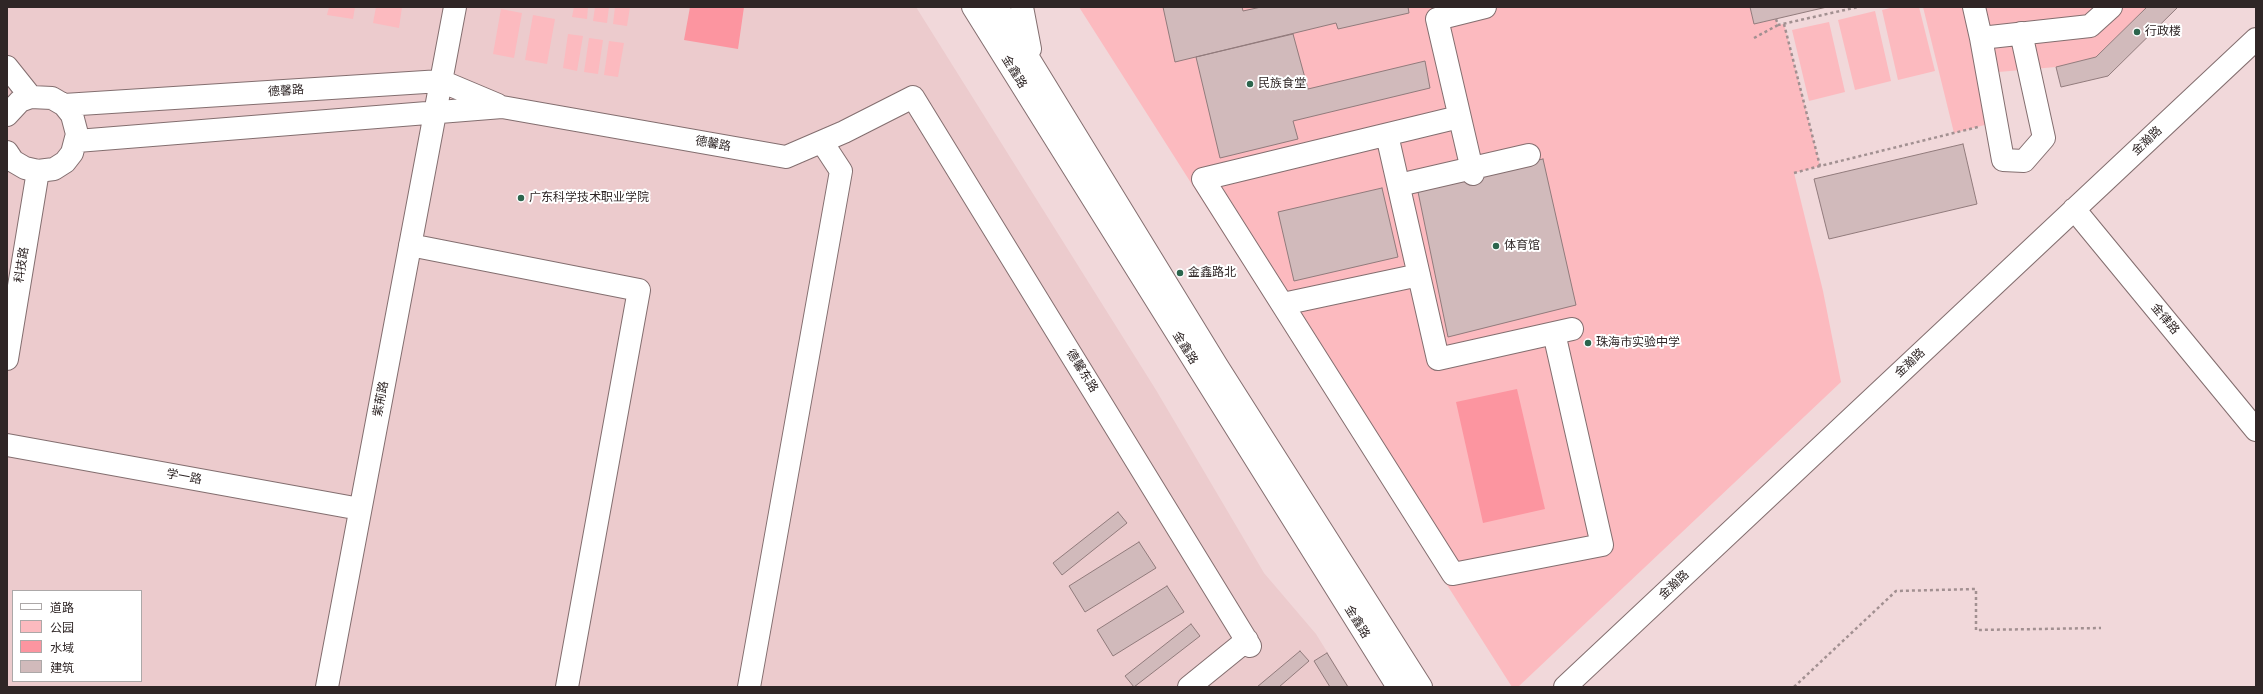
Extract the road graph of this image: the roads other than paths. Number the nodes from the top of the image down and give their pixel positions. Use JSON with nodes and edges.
{"nodes":[{"id":1,"x":455,"y":7,"type":"edge"},
{"id":2,"x":973,"y":7,"type":"edge"},
{"id":3,"x":997,"y":7,"type":"edge"},
{"id":4,"x":1022,"y":7,"type":"edge"},
{"id":5,"x":1485,"y":7,"type":"edge"},
{"id":6,"x":1974,"y":7,"type":"edge"},
{"id":7,"x":2111,"y":7,"type":"edge"},
{"id":8,"x":1452,"y":11,"type":"edge"},
{"id":9,"x":2021,"y":33,"type":"junction"},
{"id":10,"x":1981,"y":38,"type":"junction"},
{"id":11,"x":2256,"y":39,"type":"edge"},
{"id":12,"x":1035,"y":67,"type":"junction"},
{"id":13,"x":7,"y":68,"type":"edge"},
{"id":14,"x":441,"y":81,"type":"junction"},
{"id":15,"x":31,"y":97,"type":"junction"},
{"id":16,"x":913,"y":97,"type":"joint"},
{"id":17,"x":64,"y":105,"type":"junction"},
{"id":18,"x":502,"y":107,"type":"junction"},
{"id":19,"x":435,"y":111,"type":"junction"},
{"id":20,"x":7,"y":115,"type":"edge"},
{"id":21,"x":1459,"y":117,"type":"junction"},
{"id":22,"x":1387,"y":135,"type":"junction"},
{"id":23,"x":77,"y":141,"type":"junction"},
{"id":24,"x":822,"y":142,"type":"junction"},
{"id":25,"x":7,"y":152,"type":"edge"},
{"id":26,"x":1529,"y":155,"type":"dead end"},
{"id":27,"x":38,"y":171,"type":"junction"},
{"id":28,"x":1472,"y":171,"type":"junction"},
{"id":29,"x":1399,"y":185,"type":"junction"},
{"id":30,"x":2074,"y":209,"type":"junction"},
{"id":31,"x":410,"y":245,"type":"junction"},
{"id":32,"x":1419,"y":275,"type":"junction"},
{"id":33,"x":1282,"y":304,"type":"junction"},
{"id":34,"x":7,"y":359,"type":"edge"},
{"id":35,"x":2256,"y":430,"type":"edge"},
{"id":36,"x":7,"y":444,"type":"edge"},
{"id":37,"x":360,"y":509,"type":"junction"},
{"id":38,"x":327,"y":687,"type":"edge"},
{"id":39,"x":568,"y":687,"type":"edge"},
{"id":40,"x":750,"y":687,"type":"edge"},
{"id":41,"x":1189,"y":687,"type":"edge"},
{"id":42,"x":1398,"y":687,"type":"edge"},
{"id":43,"x":1421,"y":687,"type":"edge"},
{"id":44,"x":1565,"y":687,"type":"edge"}],
"edges":[{"from":1,"to":14,"type":"street","name":"紫荊路"},
{"from":2,"to":42,"type":"street","name":"金鑫路"},
{"from":3,"to":12,"type":"street","name":"金鑫路"},
{"from":4,"to":12,"type":"street"},
{"from":5,"to":8,"type":"street"},
{"from":6,"to":10,"type":"street"},
{"from":7,"to":9,"type":"street"},
{"from":8,"to":21,"type":"street"},
{"from":9,"to":10,"type":"street"},
{"from":9,"to":10,"type":"street"},
{"from":11,"to":30,"type":"street","name":"金瀚路"},
{"from":12,"to":43,"type":"street","name":"金鑫路"},
{"from":13,"to":15,"type":"street"},
{"from":14,"to":17,"type":"street","name":"德馨路"},
{"from":14,"to":18,"type":"street","name":"德馨路"},
{"from":14,"to":19,"type":"street","name":"紫荊路"},
{"from":15,"to":17,"type":"street"},
{"from":15,"to":20,"type":"street"},
{"from":16,"to":24,"type":"street","name":"德馨路"},
{"from":16,"to":41,"type":"street","name":"德馨东路"},
{"from":17,"to":23,"type":"street"},
{"from":18,"to":19,"type":"street","name":"德馨路"},
{"from":18,"to":24,"type":"street","name":"德馨路"},
{"from":19,"to":23,"type":"street","name":"德馨路"},
{"from":19,"to":31,"type":"street","name":"紫荊路"},
{"from":21,"to":22,"type":"street"},
{"from":21,"to":28,"type":"street"},
{"from":22,"to":29,"type":"street"},
{"from":22,"to":33,"type":"street"},
{"from":23,"to":27,"type":"street"},
{"from":24,"to":40,"type":"street"},
{"from":25,"to":27,"type":"street"},
{"from":26,"to":28,"type":"street"},
{"from":27,"to":34,"type":"street","name":"科技路"},
{"from":28,"to":29,"type":"street"},
{"from":29,"to":32,"type":"street"},
{"from":30,"to":35,"type":"street","name":"金律路"},
{"from":30,"to":44,"type":"street","name":"金瀚路"},
{"from":31,"to":37,"type":"street","name":"紫荊路"},
{"from":31,"to":39,"type":"street"},
{"from":32,"to":33,"type":"street"},
{"from":32,"to":33,"type":"street"},
{"from":36,"to":37,"type":"street","name":"学一路"},
{"from":37,"to":38,"type":"street","name":"紫荊路"}]}
